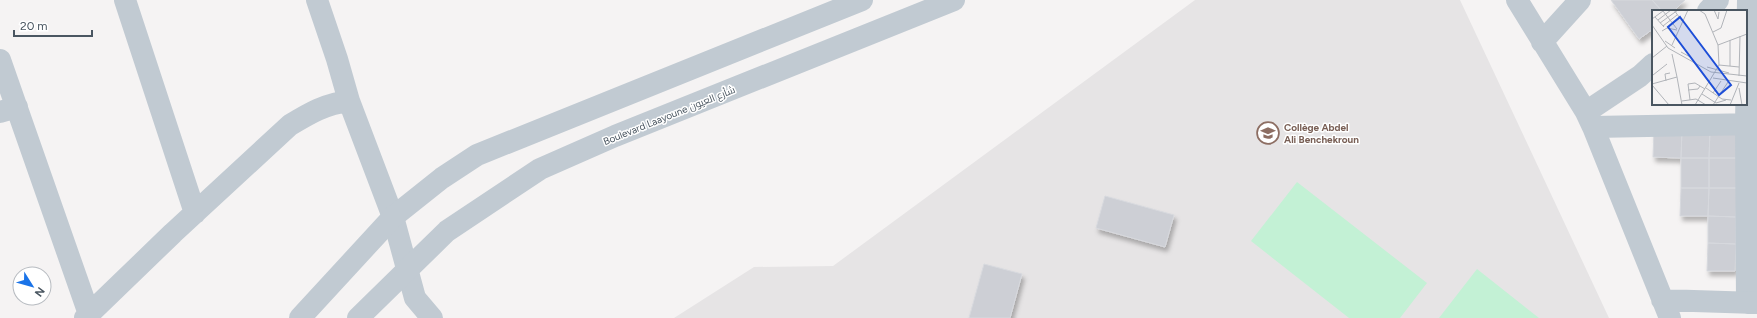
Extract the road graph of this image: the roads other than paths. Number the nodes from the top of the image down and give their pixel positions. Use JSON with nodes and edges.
{"nodes":[{"id":1,"x":125,"y":0,"type":"edge"},
{"id":2,"x":317,"y":0,"type":"edge"},
{"id":3,"x":862,"y":0,"type":"edge"},
{"id":4,"x":954,"y":0,"type":"edge"},
{"id":5,"x":1517,"y":0,"type":"edge"},
{"id":6,"x":1580,"y":0,"type":"edge"},
{"id":7,"x":1718,"y":0,"type":"edge"},
{"id":8,"x":1748,"y":0,"type":"edge"},
{"id":9,"x":1709,"y":10,"type":"edge"},
{"id":10,"x":1542,"y":42,"type":"junction"},
{"id":11,"x":1752,"y":43,"type":"edge"},
{"id":12,"x":0,"y":60,"type":"edge"},
{"id":13,"x":1652,"y":65,"type":"edge"},
{"id":14,"x":349,"y":101,"type":"junction"},
{"id":15,"x":9,"y":110,"type":"edge"},
{"id":16,"x":1589,"y":120,"type":"junction"},
{"id":17,"x":1751,"y":124,"type":"edge"},
{"id":18,"x":195,"y":213,"type":"junction"},
{"id":19,"x":393,"y":217,"type":"junction"},
{"id":20,"x":408,"y":270,"type":"junction"},
{"id":21,"x":1752,"y":303,"type":"edge"},
{"id":22,"x":1666,"y":309,"type":"edge"},
{"id":23,"x":87,"y":316,"type":"edge"},
{"id":24,"x":300,"y":318,"type":"edge"},
{"id":25,"x":358,"y":318,"type":"edge"},
{"id":26,"x":432,"y":318,"type":"edge"}],
"edges":[{"from":1,"to":18,"type":"street"},
{"from":2,"to":14,"type":"street"},
{"from":3,"to":19,"type":"street"},
{"from":4,"to":20,"type":"street","name":"Boulevard Laayoune شأرع العيون"},
{"from":5,"to":10,"type":"street"},
{"from":6,"to":10,"type":"street"},
{"from":7,"to":9,"type":"street"},
{"from":8,"to":11,"type":"street"},
{"from":10,"to":16,"type":"street"},
{"from":11,"to":17,"type":"street"},
{"from":12,"to":15,"type":"street"},
{"from":13,"to":16,"type":"street"},
{"from":14,"to":18,"type":"street"},
{"from":14,"to":19,"type":"street"},
{"from":15,"to":23,"type":"street"},
{"from":16,"to":17,"type":"street"},
{"from":16,"to":22,"type":"street"},
{"from":17,"to":21,"type":"street"},
{"from":18,"to":23,"type":"street"},
{"from":19,"to":20,"type":"street"},
{"from":19,"to":24,"type":"street"},
{"from":20,"to":25,"type":"street","name":"Boulevard Laayoune شأرع العيون"},
{"from":20,"to":26,"type":"street"},
{"from":21,"to":22,"type":"street"}]}
